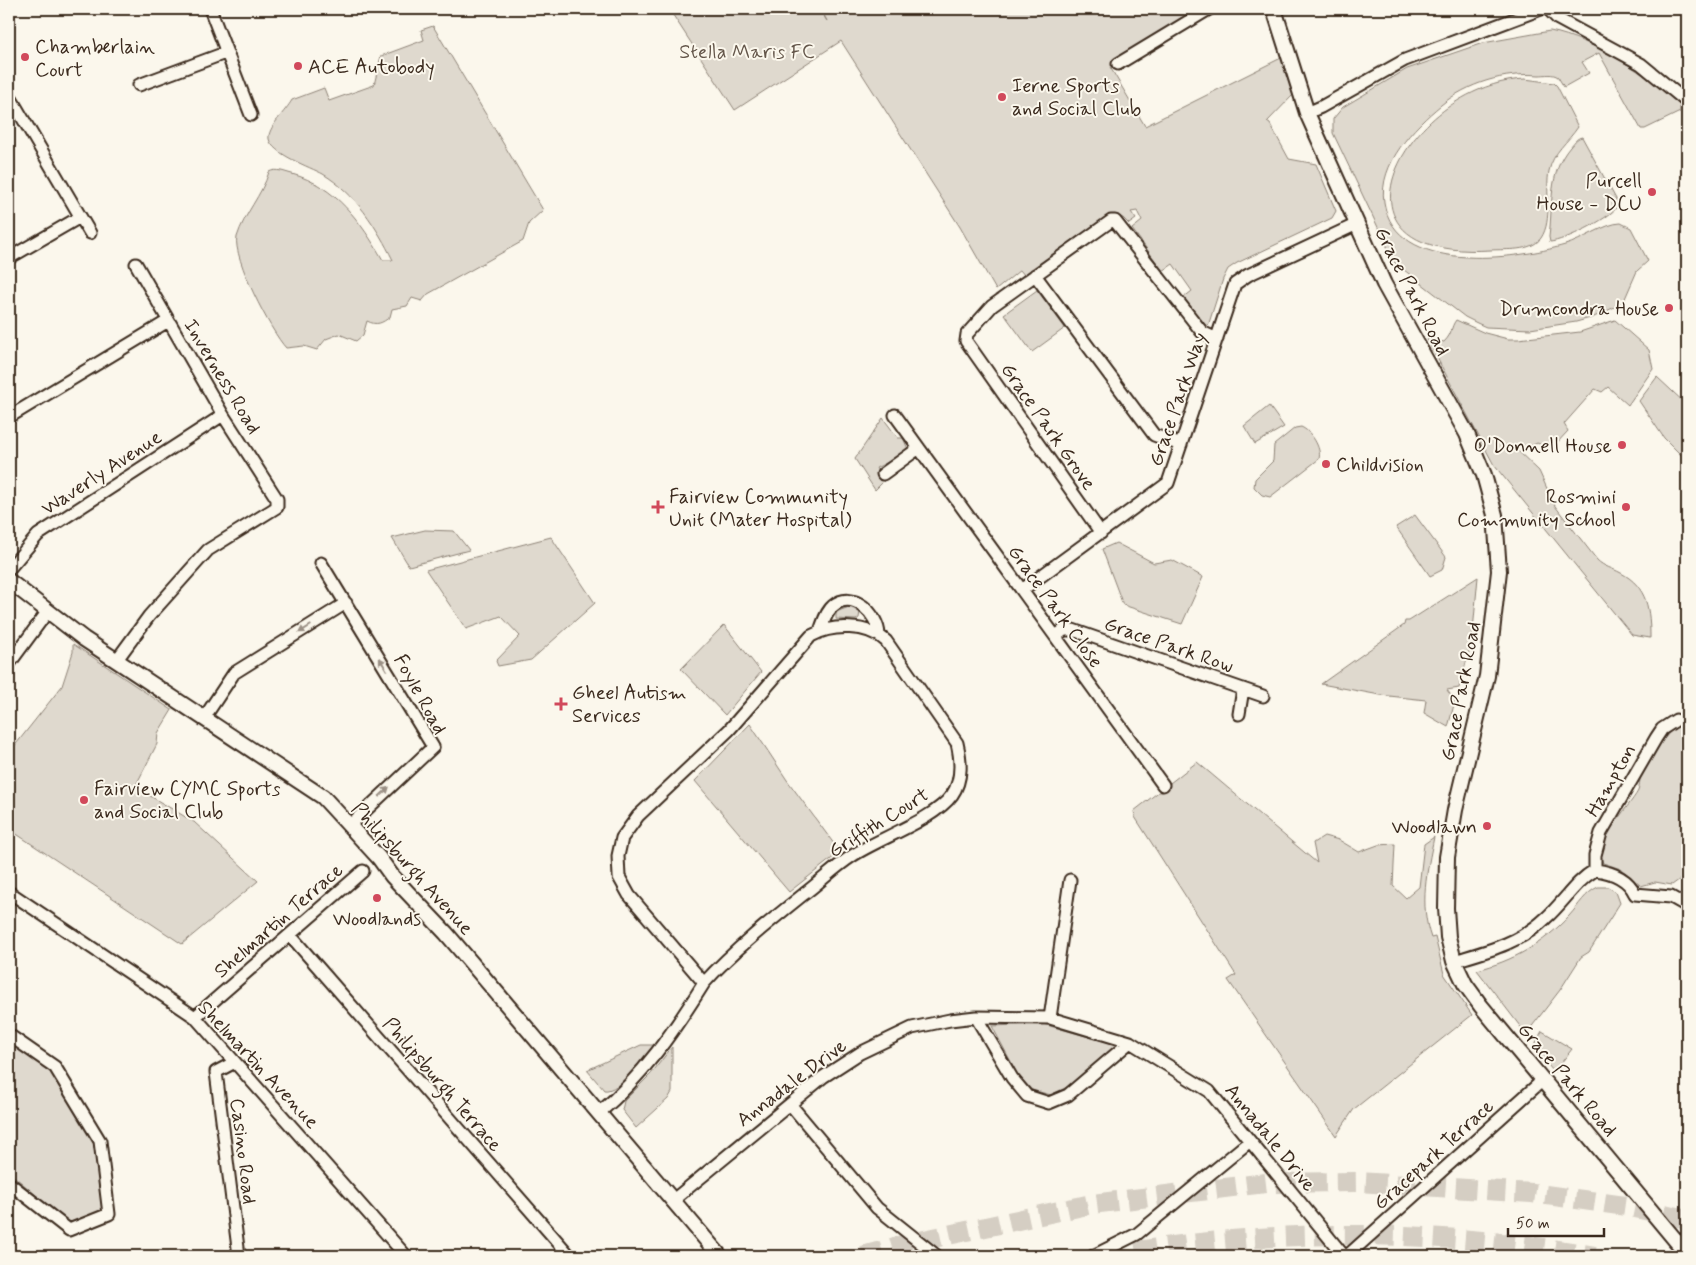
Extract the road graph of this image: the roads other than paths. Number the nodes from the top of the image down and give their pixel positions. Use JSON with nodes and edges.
{"nodes":[{"id":1,"x":210,"y":9,"type":"edge"},
{"id":2,"x":1209,"y":9,"type":"edge"},
{"id":3,"x":1274,"y":9,"type":"edge"},
{"id":4,"x":1541,"y":9,"type":"edge"},
{"id":5,"x":1548,"y":9,"type":"edge"},
{"id":6,"x":225,"y":53,"type":"junction"},
{"id":7,"x":1118,"y":64,"type":"dead end"},
{"id":8,"x":139,"y":85,"type":"dead end"},
{"id":9,"x":9,"y":94,"type":"edge"},
{"id":10,"x":1687,"y":102,"type":"edge"},
{"id":11,"x":12,"y":109,"type":"edge"},
{"id":12,"x":1307,"y":113,"type":"junction"},
{"id":13,"x":251,"y":115,"type":"dead end"},
{"id":14,"x":80,"y":217,"type":"junction"},
{"id":15,"x":1357,"y":224,"type":"junction"},
{"id":16,"x":90,"y":233,"type":"dead end"},
{"id":17,"x":9,"y":258,"type":"edge"},
{"id":18,"x":136,"y":264,"type":"dead end"},
{"id":19,"x":1035,"y":275,"type":"junction"},
{"id":20,"x":168,"y":321,"type":"junction"},
{"id":21,"x":1217,"y":339,"type":"junction"},
{"id":22,"x":223,"y":415,"type":"junction"},
{"id":23,"x":894,"y":415,"type":"dead end"},
{"id":24,"x":9,"y":417,"type":"edge"},
{"id":25,"x":1181,"y":445,"type":"junction"},
{"id":26,"x":919,"y":448,"type":"junction"},
{"id":27,"x":882,"y":474,"type":"dead end"},
{"id":28,"x":1101,"y":533,"type":"junction"},
{"id":29,"x":321,"y":562,"type":"dead end"},
{"id":30,"x":9,"y":569,"type":"edge"},
{"id":31,"x":9,"y":581,"type":"edge"},
{"id":32,"x":1022,"y":590,"type":"junction"},
{"id":33,"x":346,"y":603,"type":"junction"},
{"id":34,"x":48,"y":611,"type":"junction"},
{"id":35,"x":820,"y":630,"type":"junction"},
{"id":36,"x":879,"y":635,"type":"junction"},
{"id":37,"x":1056,"y":636,"type":"junction"},
{"id":38,"x":116,"y":661,"type":"junction"},
{"id":39,"x":9,"y":664,"type":"edge"},
{"id":40,"x":1243,"y":689,"type":"junction"},
{"id":41,"x":1263,"y":696,"type":"dead end"},
{"id":42,"x":1239,"y":714,"type":"dead end"},
{"id":43,"x":204,"y":718,"type":"junction"},
{"id":44,"x":1676,"y":720,"type":"dead end"},
{"id":45,"x":1163,"y":785,"type":"dead end"},
{"id":46,"x":349,"y":826,"type":"junction"},
{"id":47,"x":1595,"y":870,"type":"junction"},
{"id":48,"x":363,"y":871,"type":"dead end"},
{"id":49,"x":1070,"y":880,"type":"dead end"},
{"id":50,"x":9,"y":892,"type":"edge"},
{"id":51,"x":1687,"y":906,"type":"edge"},
{"id":52,"x":290,"y":935,"type":"junction"},
{"id":53,"x":1454,"y":961,"type":"junction"},
{"id":54,"x":704,"y":983,"type":"junction"},
{"id":55,"x":195,"y":1017,"type":"junction"},
{"id":56,"x":976,"y":1017,"type":"junction"},
{"id":57,"x":1050,"y":1018,"type":"junction"},
{"id":58,"x":9,"y":1035,"type":"edge"},
{"id":59,"x":1130,"y":1042,"type":"junction"},
{"id":60,"x":235,"y":1062,"type":"junction"},
{"id":61,"x":1543,"y":1080,"type":"junction"},
{"id":62,"x":790,"y":1104,"type":"junction"},
{"id":63,"x":599,"y":1114,"type":"junction"},
{"id":64,"x":1250,"y":1141,"type":"junction"},
{"id":65,"x":9,"y":1183,"type":"edge"},
{"id":66,"x":672,"y":1201,"type":"junction"},
{"id":67,"x":1687,"y":1254,"type":"edge"},
{"id":68,"x":934,"y":1255,"type":"edge"},
{"id":69,"x":239,"y":1256,"type":"edge"},
{"id":70,"x":406,"y":1256,"type":"edge"},
{"id":71,"x":570,"y":1256,"type":"edge"},
{"id":72,"x":720,"y":1256,"type":"edge"},
{"id":73,"x":1093,"y":1256,"type":"edge"},
{"id":74,"x":1344,"y":1256,"type":"edge"},
{"id":75,"x":1347,"y":1256,"type":"edge"}],
"edges":[{"from":1,"to":6,"type":"street"},
{"from":2,"to":7,"type":"street"},
{"from":3,"to":12,"type":"street","name":"Grace Park Road"},
{"from":4,"to":12,"type":"street"},
{"from":5,"to":10,"type":"street"},
{"from":6,"to":8,"type":"street"},
{"from":6,"to":13,"type":"street"},
{"from":9,"to":11,"type":"street"},
{"from":11,"to":14,"type":"street"},
{"from":12,"to":15,"type":"street","name":"Grace Park Road"},
{"from":14,"to":16,"type":"street"},
{"from":14,"to":17,"type":"street"},
{"from":15,"to":21,"type":"street","name":"Grace Park Way"},
{"from":15,"to":53,"type":"street","name":"Grace Park Road"},
{"from":18,"to":20,"type":"street","name":"Inverness Road"},
{"from":19,"to":21,"type":"street"},
{"from":19,"to":25,"type":"street"},
{"from":19,"to":28,"type":"street","name":"Grace Park Grove"},
{"from":20,"to":22,"type":"street","name":"Inverness Road"},
{"from":20,"to":24,"type":"street"},
{"from":21,"to":25,"type":"street","name":"Grace Park Way"},
{"from":22,"to":30,"type":"street","name":"Waverly Avenue"},
{"from":22,"to":38,"type":"street","name":"Inverness Road"},
{"from":23,"to":26,"type":"street","name":"Grace Park Close"},
{"from":25,"to":28,"type":"street","name":"Grace Park Way"},
{"from":26,"to":27,"type":"street"},
{"from":26,"to":32,"type":"street","name":"Grace Park Close"},
{"from":28,"to":32,"type":"street","name":"Grace Park Way"},
{"from":29,"to":33,"type":"street","name":"Foyle Road"},
{"from":31,"to":34,"type":"street","name":"Philipsburgh Avenue"},
{"from":32,"to":37,"type":"street","name":"Grace Park Close"},
{"from":33,"to":43,"type":"street","one_way":true},
{"from":46,"to":33,"type":"street","name":"Foyle Road","one_way":true},
{"from":34,"to":38,"type":"street","name":"Philipsburgh Avenue"},
{"from":34,"to":39,"type":"street"},
{"from":35,"to":36,"type":"street"},
{"from":35,"to":36,"type":"street","name":"Griffith Court"},
{"from":35,"to":54,"type":"street","name":"Griffith Court"},
{"from":36,"to":54,"type":"street","name":"Griffith Court"},
{"from":37,"to":40,"type":"street","name":"Grace Park Row"},
{"from":37,"to":45,"type":"street","name":"Grace Park Close"},
{"from":38,"to":43,"type":"street","name":"Philipsburgh Avenue"},
{"from":40,"to":41,"type":"street","name":"Grace Park Row"},
{"from":40,"to":42,"type":"street","name":"Grace Park Row"},
{"from":43,"to":46,"type":"street","name":"Philipsburgh Avenue"},
{"from":44,"to":47,"type":"street","name":"Hampton"},
{"from":46,"to":63,"type":"street","name":"Philipsburgh Avenue"},
{"from":47,"to":51,"type":"street"},
{"from":47,"to":53,"type":"street"},
{"from":48,"to":52,"type":"street","name":"Shelmartin Terrace"},
{"from":49,"to":57,"type":"street"},
{"from":50,"to":55,"type":"street","name":"Shelmartin Avenue"},
{"from":52,"to":55,"type":"street","name":"Shelmartin Terrace"},
{"from":52,"to":71,"type":"street","name":"Philipsburgh Terrace"},
{"from":53,"to":61,"type":"street","name":"Grace Park Road"},
{"from":54,"to":63,"type":"street","name":"Griffith Court"},
{"from":55,"to":60,"type":"street","name":"Shelmartin Avenue"},
{"from":56,"to":57,"type":"street","name":"Annadale Drive"},
{"from":56,"to":59,"type":"street"},
{"from":56,"to":62,"type":"street","name":"Annadale Drive"},
{"from":57,"to":59,"type":"street","name":"Annadale Drive"},
{"from":58,"to":65,"type":"street"},
{"from":59,"to":64,"type":"street","name":"Annadale Drive"},
{"from":60,"to":69,"type":"street","name":"Casino Road"},
{"from":60,"to":70,"type":"street","name":"Shelmartin Avenue"},
{"from":61,"to":67,"type":"street","name":"Grace Park Road"},
{"from":61,"to":75,"type":"street","name":"Gracepark Terrace"},
{"from":62,"to":66,"type":"street","name":"Annadale Drive"},
{"from":62,"to":68,"type":"street"},
{"from":63,"to":66,"type":"street","name":"Philipsburgh Avenue"},
{"from":64,"to":73,"type":"street"},
{"from":64,"to":74,"type":"street","name":"Annadale Drive"},
{"from":66,"to":72,"type":"street","name":"Philipsburgh Avenue"}]}
